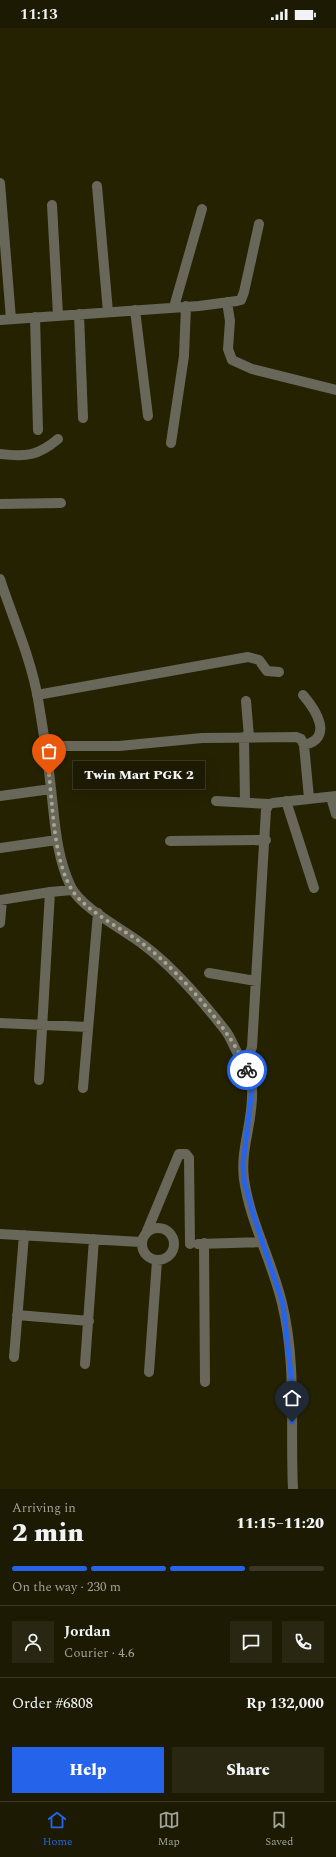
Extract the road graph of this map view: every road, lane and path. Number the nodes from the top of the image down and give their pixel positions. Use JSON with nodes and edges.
{"nodes":[{"id":1,"x":0,"y":183,"type":"edge"},
{"id":2,"x":97,"y":186,"type":"dead end"},
{"id":3,"x":52,"y":205,"type":"dead end"},
{"id":4,"x":202,"y":209,"type":"dead end"},
{"id":5,"x":259,"y":224,"type":"dead end"},
{"id":6,"x":227,"y":302,"type":"junction"},
{"id":7,"x":186,"y":306,"type":"junction"},
{"id":8,"x":174,"y":307,"type":"junction"},
{"id":9,"x":135,"y":310,"type":"junction"},
{"id":10,"x":108,"y":312,"type":"junction"},
{"id":11,"x":79,"y":314,"type":"junction"},
{"id":12,"x":58,"y":315,"type":"junction"},
{"id":13,"x":35,"y":317,"type":"junction"},
{"id":14,"x":11,"y":319,"type":"junction"},
{"id":15,"x":0,"y":320,"type":"edge"},
{"id":16,"x":336,"y":390,"type":"edge"},
{"id":17,"x":148,"y":416,"type":"dead end"},
{"id":18,"x":83,"y":418,"type":"dead end"},
{"id":19,"x":38,"y":430,"type":"dead end"},
{"id":20,"x":58,"y":439,"type":"dead end"},
{"id":21,"x":171,"y":443,"type":"dead end"},
{"id":22,"x":0,"y":454,"type":"edge"},
{"id":23,"x":61,"y":503,"type":"dead end"},
{"id":24,"x":0,"y":504,"type":"edge"},
{"id":25,"x":0,"y":579,"type":"edge"},
{"id":26,"x":279,"y":672,"type":"dead end"},
{"id":27,"x":37,"y":695,"type":"junction"},
{"id":28,"x":303,"y":695,"type":"dead end"},
{"id":29,"x":246,"y":701,"type":"dead end"},
{"id":30,"x":247,"y":737,"type":"junction"},
{"id":31,"x":304,"y":745,"type":"junction"},
{"id":32,"x":46,"y":746,"type":"junction"},
{"id":33,"x":51,"y":789,"type":"junction"},
{"id":34,"x":0,"y":796,"type":"edge"},
{"id":35,"x":333,"y":796,"type":"edge"},
{"id":36,"x":309,"y":798,"type":"junction"},
{"id":37,"x":216,"y":801,"type":"dead end"},
{"id":38,"x":286,"y":801,"type":"junction"},
{"id":39,"x":245,"y":802,"type":"junction"},
{"id":40,"x":270,"y":804,"type":"junction"},
{"id":41,"x":336,"y":814,"type":"edge"},
{"id":42,"x":57,"y":840,"type":"junction"},
{"id":43,"x":266,"y":840,"type":"junction"},
{"id":44,"x":170,"y":841,"type":"dead end"},
{"id":45,"x":0,"y":848,"type":"edge"},
{"id":46,"x":314,"y":888,"type":"dead end"},
{"id":47,"x":72,"y":890,"type":"junction"},
{"id":48,"x":50,"y":892,"type":"junction"},
{"id":49,"x":1,"y":900,"type":"edge"},
{"id":50,"x":98,"y":913,"type":"junction"},
{"id":51,"x":0,"y":923,"type":"edge"},
{"id":52,"x":209,"y":973,"type":"dead end"},
{"id":53,"x":256,"y":981,"type":"junction"},
{"id":54,"x":0,"y":1023,"type":"edge"},
{"id":55,"x":42,"y":1025,"type":"junction"},
{"id":56,"x":88,"y":1027,"type":"junction"},
{"id":57,"x":245,"y":1065,"type":"junction"},
{"id":58,"x":39,"y":1080,"type":"dead end"},
{"id":59,"x":83,"y":1088,"type":"dead end"},
{"id":60,"x":147,"y":1231,"type":"junction"},
{"id":61,"x":0,"y":1234,"type":"edge"},
{"id":62,"x":24,"y":1236,"type":"junction"},
{"id":63,"x":94,"y":1239,"type":"junction"},
{"id":64,"x":141,"y":1242,"type":"junction"},
{"id":65,"x":262,"y":1242,"type":"junction"},
{"id":66,"x":204,"y":1243,"type":"junction"},
{"id":67,"x":175,"y":1244,"type":"junction"},
{"id":68,"x":190,"y":1244,"type":"junction"},
{"id":69,"x":157,"y":1261,"type":"junction"},
{"id":70,"x":17,"y":1315,"type":"junction"},
{"id":71,"x":89,"y":1321,"type":"junction"},
{"id":72,"x":14,"y":1356,"type":"dead end"},
{"id":73,"x":85,"y":1364,"type":"dead end"},
{"id":74,"x":149,"y":1372,"type":"dead end"},
{"id":75,"x":205,"y":1382,"type":"dead end"},
{"id":76,"x":293,"y":1489,"type":"edge"}],
"edges":[{"from":1,"to":14,"type":"street"},
{"from":2,"to":10,"type":"street"},
{"from":3,"to":12,"type":"street"},
{"from":4,"to":8,"type":"street"},
{"from":5,"to":6,"type":"street"},
{"from":6,"to":7,"type":"street"},
{"from":6,"to":16,"type":"street"},
{"from":7,"to":8,"type":"street"},
{"from":7,"to":21,"type":"street"},
{"from":8,"to":9,"type":"street"},
{"from":9,"to":10,"type":"street"},
{"from":9,"to":17,"type":"street"},
{"from":10,"to":11,"type":"street"},
{"from":11,"to":12,"type":"street"},
{"from":11,"to":18,"type":"street"},
{"from":12,"to":13,"type":"street"},
{"from":13,"to":14,"type":"street"},
{"from":13,"to":19,"type":"street"},
{"from":14,"to":15,"type":"street"},
{"from":20,"to":22,"type":"street"},
{"from":23,"to":24,"type":"street"},
{"from":25,"to":27,"type":"street"},
{"from":26,"to":27,"type":"street"},
{"from":27,"to":32,"type":"street"},
{"from":28,"to":31,"type":"street"},
{"from":29,"to":30,"type":"street"},
{"from":30,"to":31,"type":"street"},
{"from":30,"to":32,"type":"street"},
{"from":30,"to":39,"type":"street"},
{"from":31,"to":36,"type":"street"},
{"from":32,"to":33,"type":"street"},
{"from":33,"to":34,"type":"street"},
{"from":33,"to":42,"type":"street"},
{"from":35,"to":36,"type":"street"},
{"from":35,"to":41,"type":"street"},
{"from":36,"to":38,"type":"street"},
{"from":37,"to":39,"type":"street"},
{"from":38,"to":40,"type":"street"},
{"from":38,"to":46,"type":"street"},
{"from":39,"to":40,"type":"street"},
{"from":40,"to":43,"type":"street"},
{"from":42,"to":45,"type":"street"},
{"from":42,"to":47,"type":"street"},
{"from":43,"to":44,"type":"street"},
{"from":43,"to":53,"type":"street"},
{"from":47,"to":48,"type":"street"},
{"from":47,"to":50,"type":"street"},
{"from":48,"to":49,"type":"street"},
{"from":48,"to":55,"type":"street"},
{"from":49,"to":51,"type":"street"},
{"from":50,"to":56,"type":"street"},
{"from":50,"to":57,"type":"street"},
{"from":52,"to":53,"type":"street"},
{"from":53,"to":57,"type":"street"},
{"from":54,"to":55,"type":"street"},
{"from":55,"to":56,"type":"street"},
{"from":55,"to":58,"type":"street"},
{"from":56,"to":59,"type":"street"},
{"from":57,"to":65,"type":"street"},
{"from":60,"to":64,"type":"street"},
{"from":60,"to":67,"type":"street"},
{"from":60,"to":68,"type":"street"},
{"from":61,"to":62,"type":"street"},
{"from":62,"to":63,"type":"street"},
{"from":62,"to":70,"type":"street"},
{"from":63,"to":64,"type":"street"},
{"from":63,"to":71,"type":"street"},
{"from":64,"to":69,"type":"street"},
{"from":65,"to":66,"type":"street"},
{"from":65,"to":76,"type":"street"},
{"from":66,"to":68,"type":"street"},
{"from":66,"to":75,"type":"street"},
{"from":67,"to":68,"type":"street"},
{"from":67,"to":69,"type":"street"},
{"from":69,"to":74,"type":"street"},
{"from":70,"to":71,"type":"street"},
{"from":70,"to":72,"type":"street"},
{"from":71,"to":73,"type":"street"}]}
